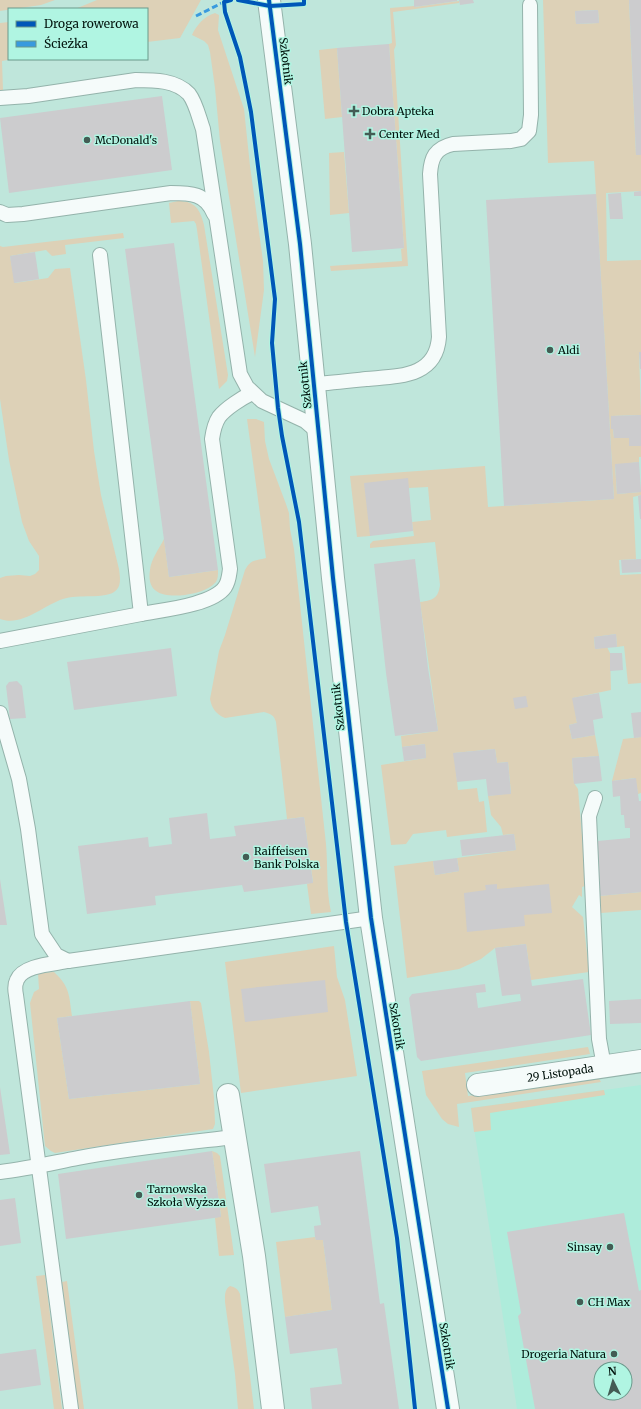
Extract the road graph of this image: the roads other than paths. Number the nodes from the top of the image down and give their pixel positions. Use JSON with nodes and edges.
{"nodes":[{"id":1,"x":269,"y":0,"type":"edge"},
{"id":2,"x":530,"y":5,"type":"dead end"},
{"id":3,"x":0,"y":98,"type":"edge"},
{"id":4,"x":0,"y":212,"type":"edge"},
{"id":5,"x":216,"y":220,"type":"junction"},
{"id":6,"x":100,"y":255,"type":"dead end"},
{"id":7,"x":314,"y":384,"type":"junction"},
{"id":8,"x":252,"y":393,"type":"junction"},
{"id":9,"x":319,"y":433,"type":"junction"},
{"id":10,"x":140,"y":614,"type":"junction"},
{"id":11,"x":0,"y":641,"type":"edge"},
{"id":12,"x":0,"y":713,"type":"edge"},
{"id":13,"x":595,"y":798,"type":"dead end"},
{"id":14,"x":371,"y":918,"type":"junction"},
{"id":15,"x":68,"y":961,"type":"junction"},
{"id":16,"x":641,"y":1061,"type":"edge"},
{"id":17,"x":604,"y":1066,"type":"junction"},
{"id":18,"x":478,"y":1085,"type":"dead end"},
{"id":19,"x":228,"y":1095,"type":"dead end"},
{"id":20,"x":235,"y":1136,"type":"junction"},
{"id":21,"x":38,"y":1167,"type":"junction"},
{"id":22,"x":0,"y":1172,"type":"edge"},
{"id":23,"x":71,"y":1409,"type":"edge"},
{"id":24,"x":273,"y":1409,"type":"edge"},
{"id":25,"x":448,"y":1409,"type":"edge"}],
"edges":[{"from":1,"to":7,"type":"street","name":"Szkotnik"},
{"from":2,"to":7,"type":"lane"},
{"from":3,"to":5,"type":"lane"},
{"from":4,"to":5,"type":"lane"},
{"from":5,"to":8,"type":"lane"},
{"from":6,"to":10,"type":"lane"},
{"from":7,"to":9,"type":"street","name":"Szkotnik"},
{"from":8,"to":9,"type":"lane"},
{"from":8,"to":10,"type":"lane"},
{"from":9,"to":14,"type":"street","name":"Szkotnik"},
{"from":10,"to":11,"type":"lane"},
{"from":12,"to":15,"type":"lane"},
{"from":13,"to":17,"type":"lane"},
{"from":14,"to":15,"type":"lane"},
{"from":14,"to":25,"type":"street","name":"Szkotnik"},
{"from":15,"to":21,"type":"lane"},
{"from":16,"to":17,"type":"street","name":"29 Listopada"},
{"from":17,"to":18,"type":"street","name":"29 Listopada"},
{"from":19,"to":20,"type":"street"},
{"from":20,"to":21,"type":"lane"},
{"from":20,"to":24,"type":"street"},
{"from":21,"to":22,"type":"lane"},
{"from":21,"to":23,"type":"lane"}]}
